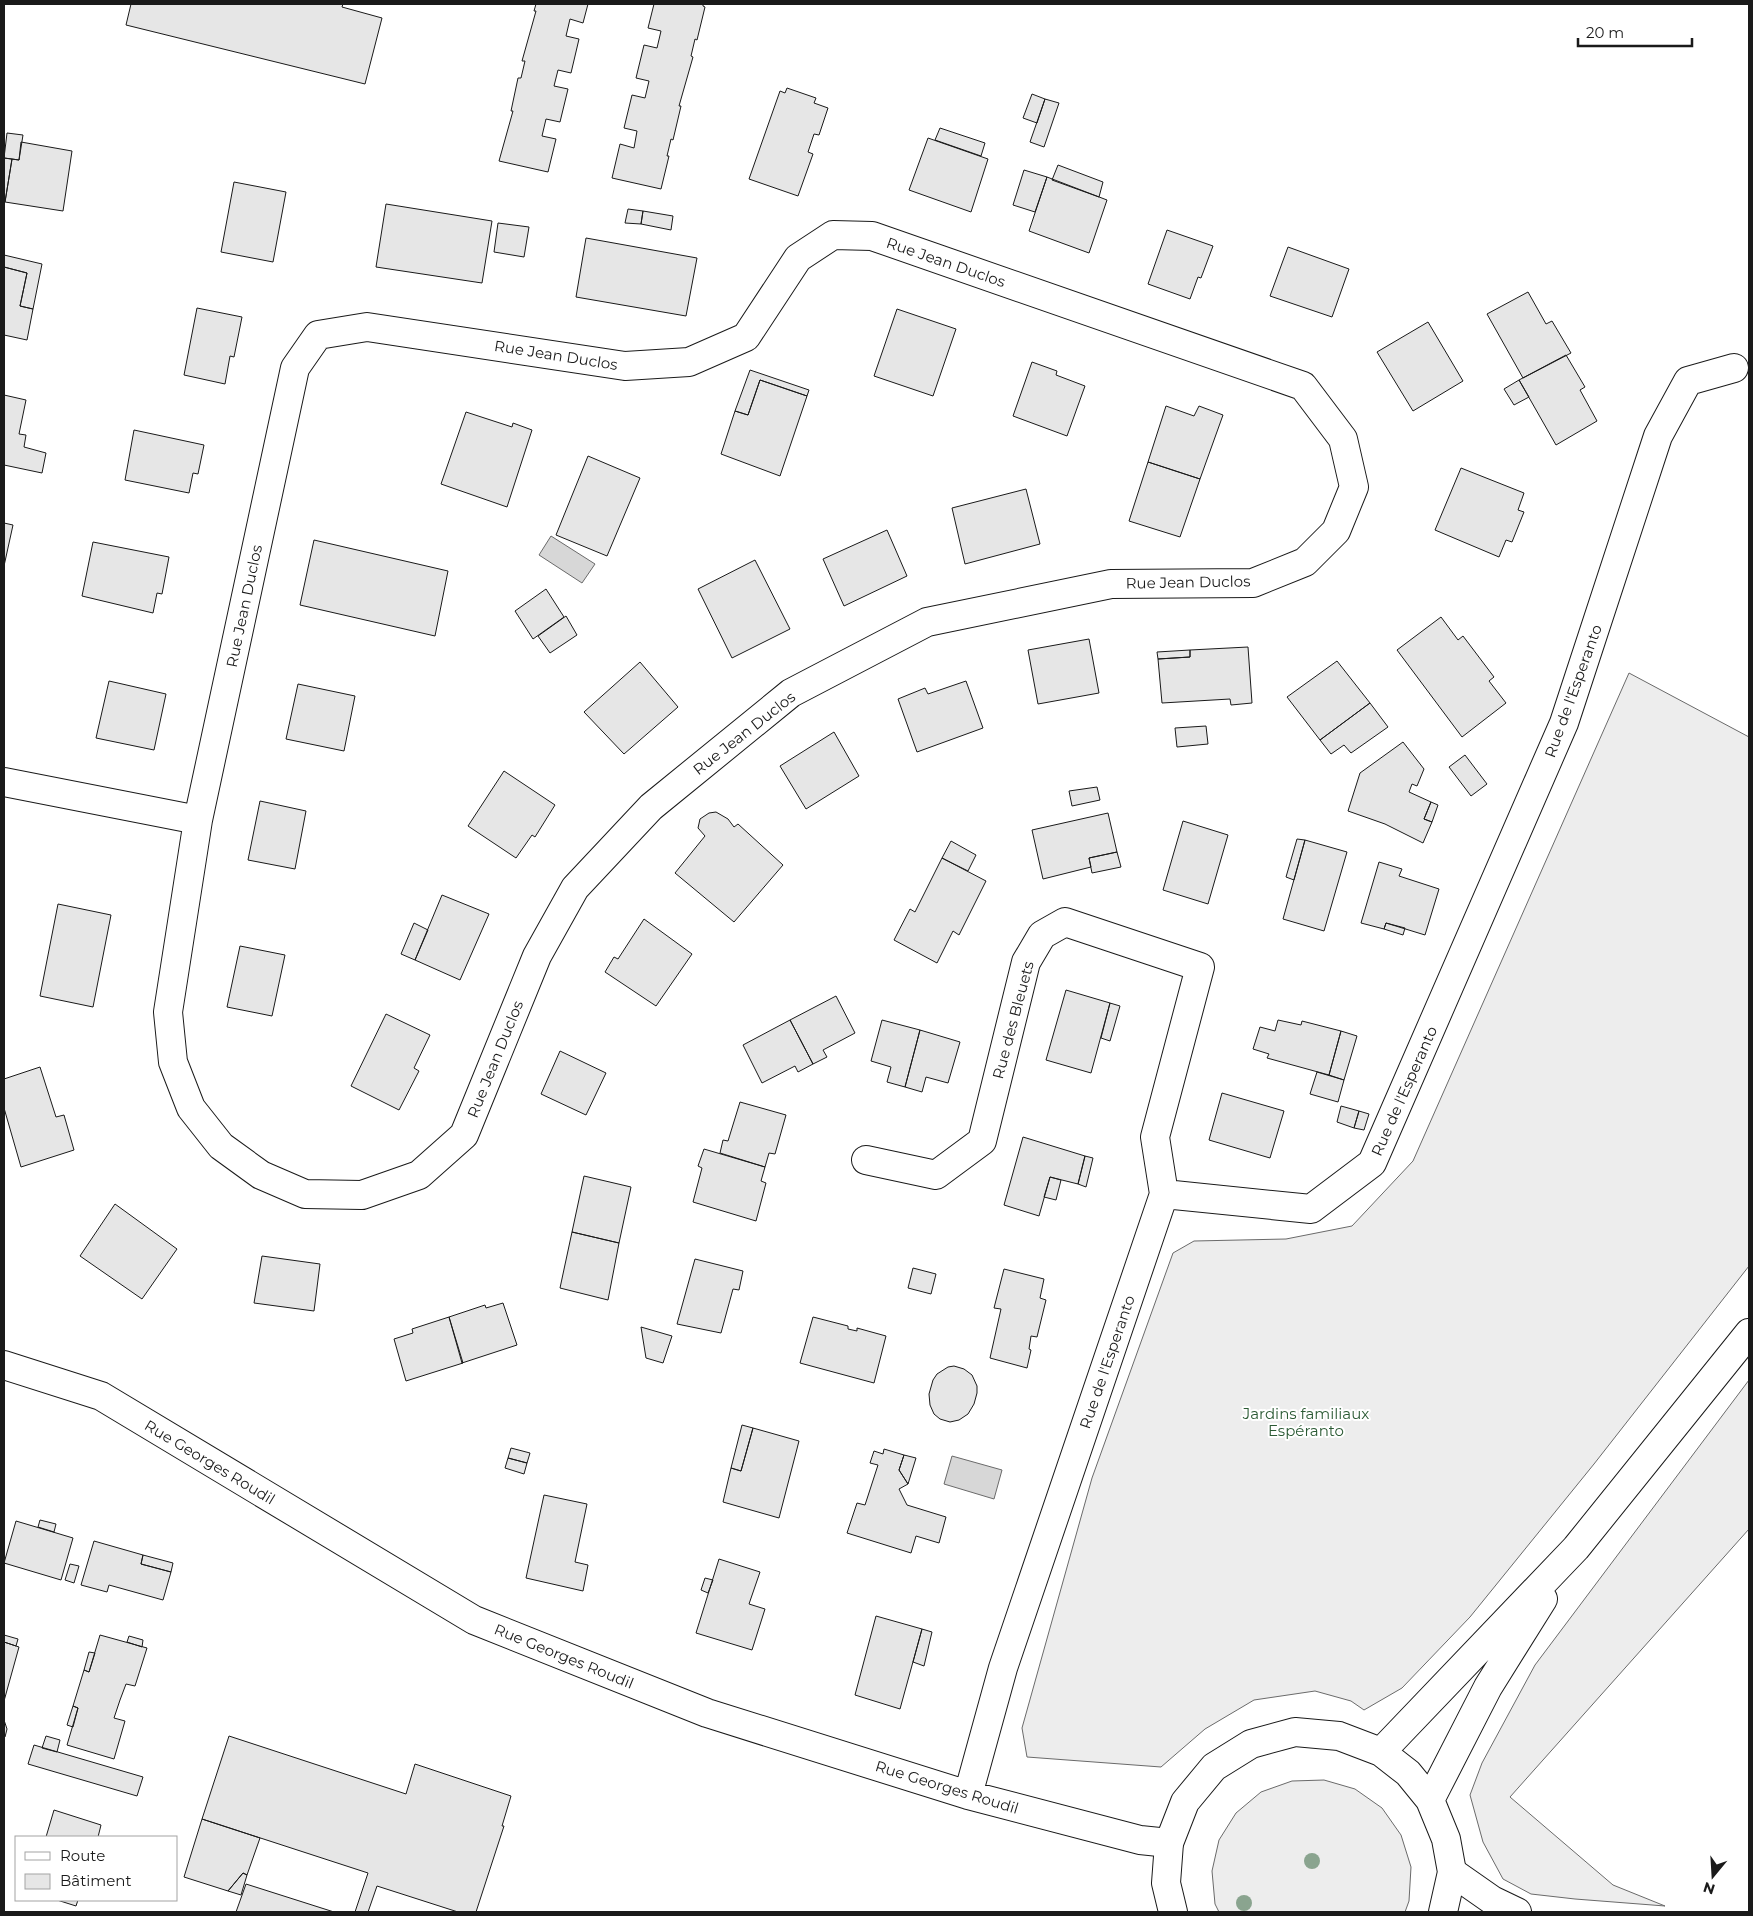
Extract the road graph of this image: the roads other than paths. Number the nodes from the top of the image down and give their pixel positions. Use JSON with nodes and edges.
{"nodes":[{"id":1,"x":1734,"y":368,"type":"dead end"},
{"id":2,"x":4,"y":782,"type":"edge"},
{"id":3,"x":198,"y":820,"type":"junction"},
{"id":4,"x":866,"y":1160,"type":"dead end"},
{"id":5,"x":1164,"y":1194,"type":"junction"},
{"id":6,"x":1749,"y":1333,"type":"edge"},
{"id":7,"x":4,"y":1365,"type":"edge"},
{"id":8,"x":1576,"y":1548,"type":"junction"},
{"id":9,"x":1381,"y":1752,"type":"junction"},
{"id":10,"x":968,"y":1795,"type":"junction"},
{"id":11,"x":1430,"y":1800,"type":"junction"},
{"id":12,"x":1169,"y":1843,"type":"junction"},
{"id":13,"x":1452,"y":1872,"type":"junction"},
{"id":14,"x":1172,"y":1912,"type":"edge"},
{"id":15,"x":1443,"y":1912,"type":"edge"},
{"id":16,"x":1517,"y":1912,"type":"edge"}],
"edges":[{"from":1,"to":5,"type":"street","name":"Rue de l'Esperanto"},
{"from":2,"to":3,"type":"street"},
{"from":3,"to":3,"type":"street","name":"Rue Jean Duclos"},
{"from":4,"to":5,"type":"street","name":"Rue des Bleuets"},
{"from":5,"to":10,"type":"street","name":"Rue de l'Esperanto"},
{"from":6,"to":8,"type":"street"},
{"from":7,"to":10,"type":"street","name":"Rue Georges Roudil"},
{"from":8,"to":9,"type":"street"},
{"from":8,"to":11,"type":"street"},
{"from":9,"to":11,"type":"street"},
{"from":9,"to":12,"type":"street"},
{"from":10,"to":12,"type":"street","name":"Rue Georges Roudil"},
{"from":11,"to":13,"type":"street"},
{"from":12,"to":14,"type":"street"},
{"from":13,"to":15,"type":"street"},
{"from":13,"to":16,"type":"street"}]}
